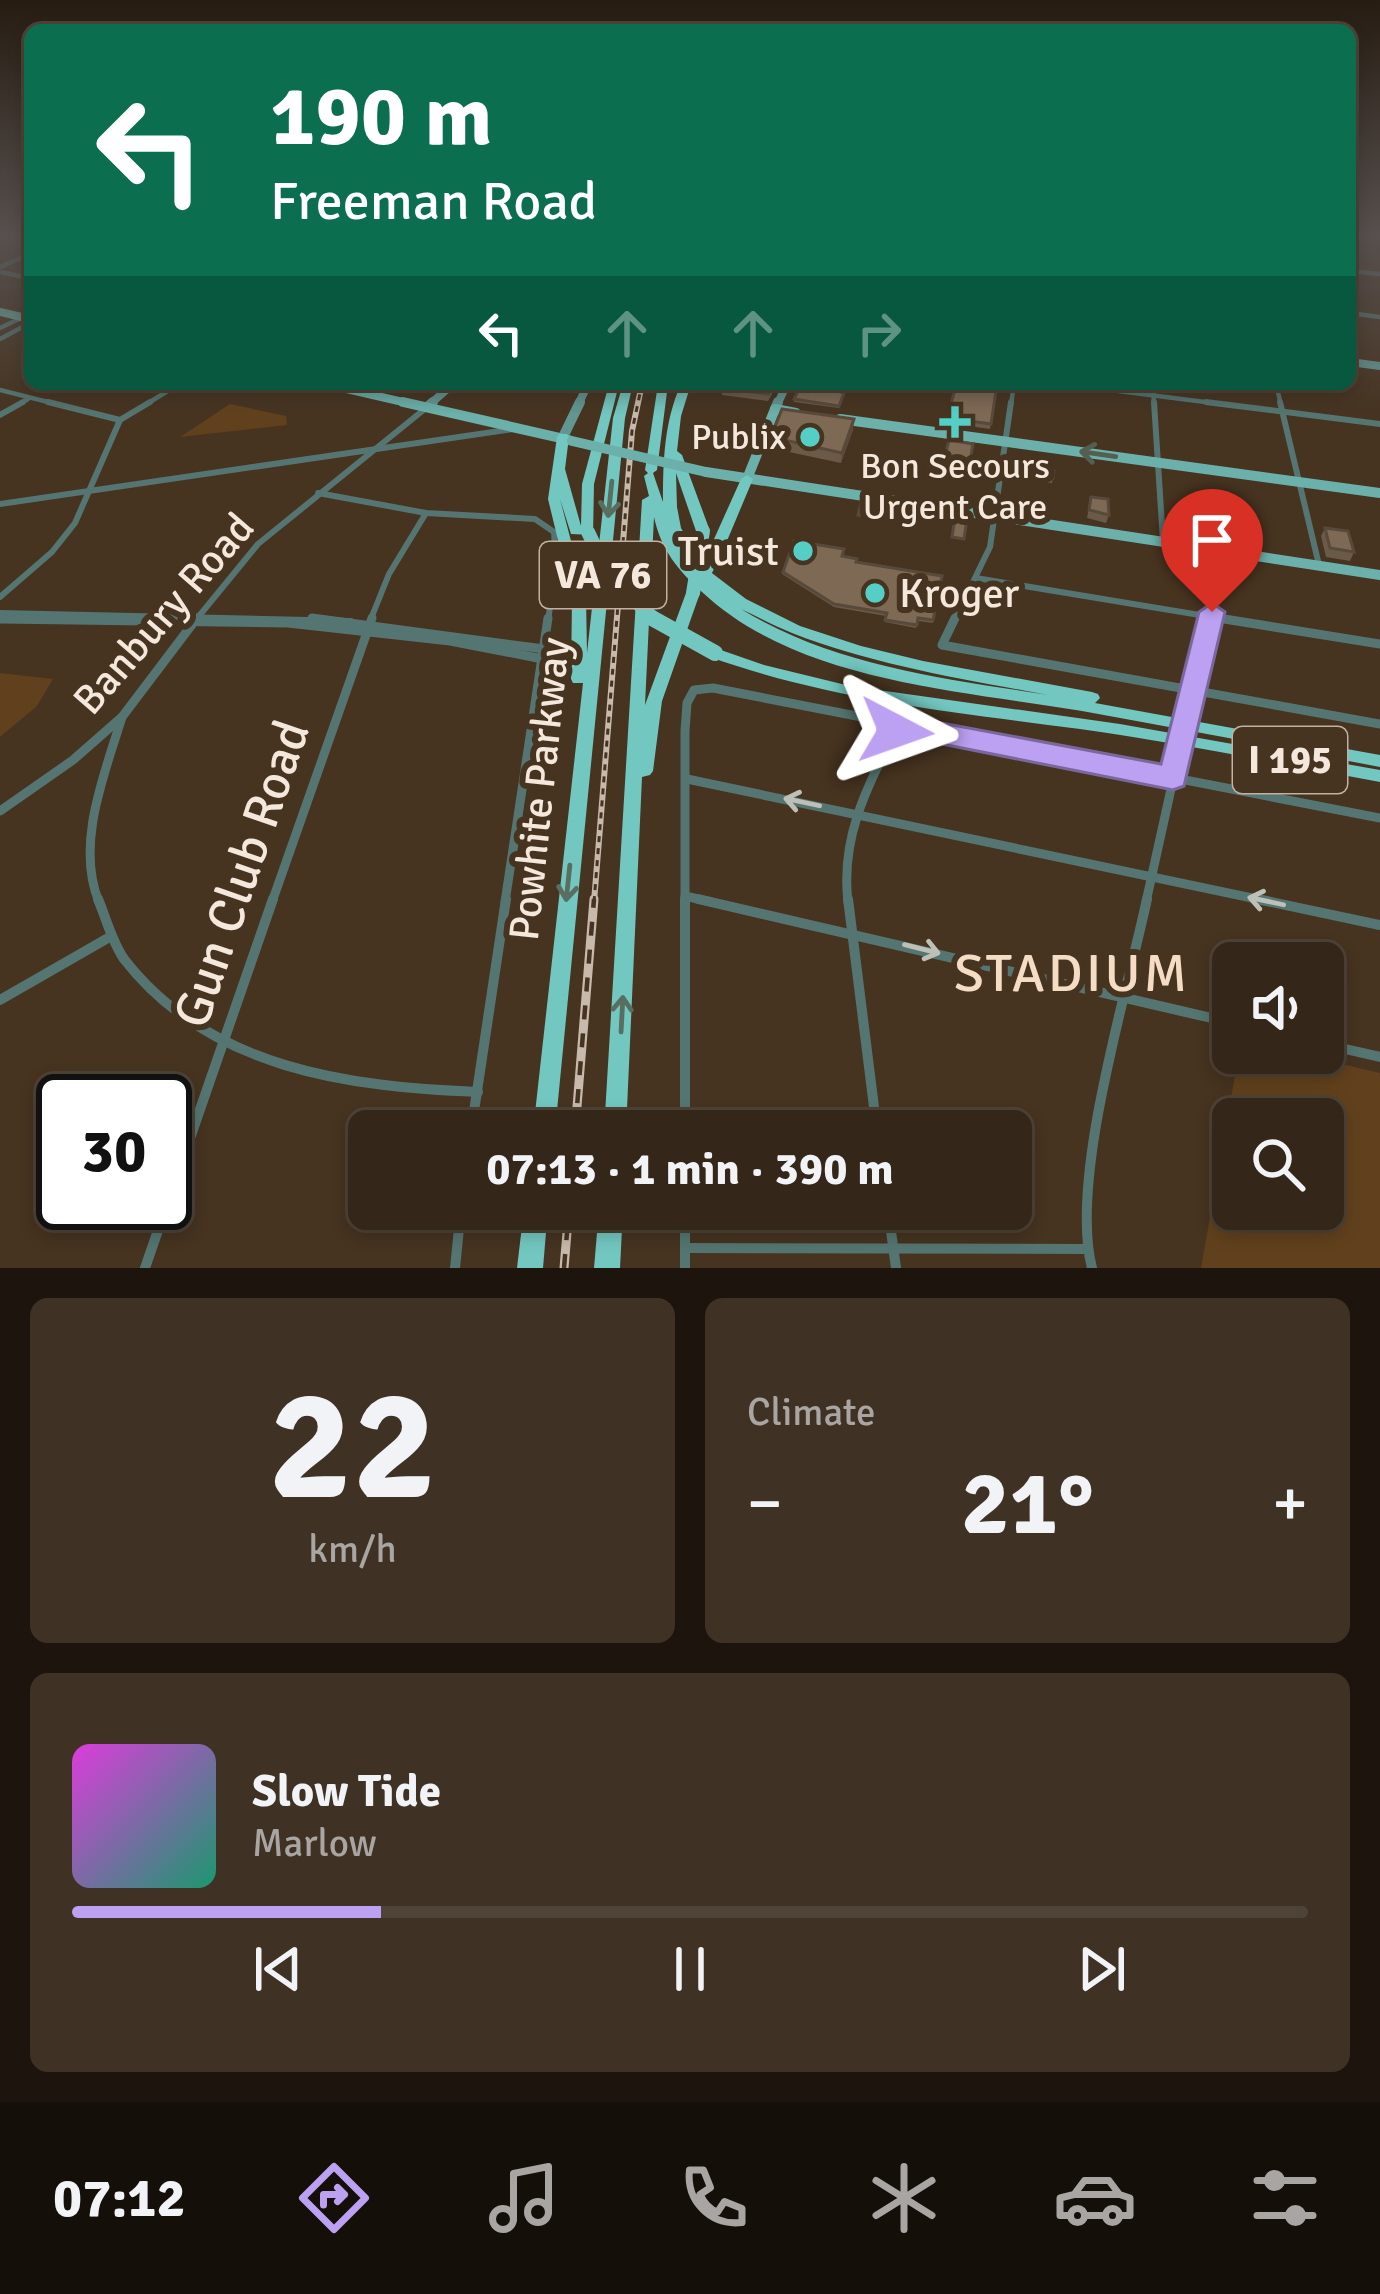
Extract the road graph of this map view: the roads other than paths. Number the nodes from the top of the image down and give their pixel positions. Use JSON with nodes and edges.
{"nodes":[{"id":1,"x":0,"y":390,"type":"edge"},
{"id":2,"x":170,"y":390,"type":"edge"},
{"id":3,"x":178,"y":390,"type":"edge"},
{"id":4,"x":352,"y":390,"type":"edge"},
{"id":5,"x":447,"y":390,"type":"edge"},
{"id":6,"x":585,"y":390,"type":"edge"},
{"id":7,"x":612,"y":390,"type":"edge"},
{"id":8,"x":626,"y":390,"type":"edge"},
{"id":9,"x":662,"y":390,"type":"edge"},
{"id":10,"x":684,"y":390,"type":"edge"},
{"id":11,"x":785,"y":390,"type":"edge"},
{"id":12,"x":1013,"y":390,"type":"edge"},
{"id":13,"x":1113,"y":390,"type":"edge"},
{"id":14,"x":1153,"y":390,"type":"edge"},
{"id":15,"x":1277,"y":390,"type":"edge"},
{"id":16,"x":1153,"y":395,"type":"junction"},
{"id":17,"x":30,"y":398,"type":"junction"},
{"id":18,"x":427,"y":407,"type":"junction"},
{"id":19,"x":775,"y":410,"type":"junction"},
{"id":20,"x":1282,"y":411,"type":"junction"},
{"id":21,"x":803,"y":413,"type":"edge"},
{"id":22,"x":0,"y":415,"type":"edge"},
{"id":23,"x":823,"y":416,"type":"edge"},
{"id":24,"x":121,"y":423,"type":"junction"},
{"id":25,"x":1380,"y":424,"type":"edge"},
{"id":26,"x":520,"y":428,"type":"junction"},
{"id":27,"x":673,"y":434,"type":"junction"},
{"id":28,"x":569,"y":438,"type":"junction"},
{"id":29,"x":1006,"y":441,"type":"junction"},
{"id":30,"x":375,"y":449,"type":"junction"},
{"id":31,"x":557,"y":461,"type":"junction"},
{"id":32,"x":1157,"y":462,"type":"junction"},
{"id":33,"x":650,"y":476,"type":"junction"},
{"id":34,"x":747,"y":479,"type":"junction"},
{"id":35,"x":1299,"y":482,"type":"junction"},
{"id":36,"x":92,"y":490,"type":"junction"},
{"id":37,"x":319,"y":493,"type":"junction"},
{"id":38,"x":1380,"y":493,"type":"edge"},
{"id":39,"x":0,"y":504,"type":"edge"},
{"id":40,"x":426,"y":513,"type":"junction"},
{"id":41,"x":995,"y":516,"type":"junction"},
{"id":42,"x":583,"y":531,"type":"junction"},
{"id":43,"x":1163,"y":542,"type":"junction"},
{"id":44,"x":1226,"y":551,"type":"junction"},
{"id":45,"x":1319,"y":565,"type":"junction"},
{"id":46,"x":1380,"y":574,"type":"edge"},
{"id":47,"x":976,"y":578,"type":"junction"},
{"id":48,"x":693,"y":593,"type":"junction"},
{"id":49,"x":0,"y":597,"type":"edge"},
{"id":50,"x":0,"y":616,"type":"edge"},
{"id":51,"x":1210,"y":616,"type":"junction"},
{"id":52,"x":195,"y":618,"type":"junction"},
{"id":53,"x":369,"y":626,"type":"junction"},
{"id":54,"x":1380,"y":644,"type":"edge"},
{"id":55,"x":543,"y":654,"type":"junction"},
{"id":56,"x":1193,"y":692,"type":"junction"},
{"id":57,"x":122,"y":717,"type":"junction"},
{"id":58,"x":1380,"y":724,"type":"edge"},
{"id":59,"x":899,"y":725,"type":"junction"},
{"id":60,"x":1246,"y":736,"type":"junction"},
{"id":61,"x":1200,"y":744,"type":"junction"},
{"id":62,"x":80,"y":754,"type":"junction"},
{"id":63,"x":104,"y":757,"type":"junction"},
{"id":64,"x":1380,"y":760,"type":"edge"},
{"id":65,"x":580,"y":766,"type":"junction"},
{"id":66,"x":1380,"y":776,"type":"edge"},
{"id":67,"x":687,"y":778,"type":"junction"},
{"id":68,"x":1173,"y":778,"type":"junction"},
{"id":69,"x":1380,"y":788,"type":"edge"},
{"id":70,"x":634,"y":796,"type":"junction"},
{"id":71,"x":0,"y":811,"type":"edge"},
{"id":72,"x":856,"y":814,"type":"junction"},
{"id":73,"x":1380,"y":818,"type":"edge"},
{"id":74,"x":1151,"y":877,"type":"junction"},
{"id":75,"x":686,"y":896,"type":"junction"},
{"id":76,"x":1380,"y":925,"type":"edge"},
{"id":77,"x":851,"y":932,"type":"junction"},
{"id":78,"x":108,"y":938,"type":"junction"},
{"id":79,"x":1123,"y":997,"type":"junction"},
{"id":80,"x":0,"y":1000,"type":"edge"},
{"id":81,"x":1212,"y":1018,"type":"edge"},
{"id":82,"x":224,"y":1046,"type":"junction"},
{"id":83,"x":1344,"y":1048,"type":"edge"},
{"id":84,"x":1380,"y":1057,"type":"edge"},
{"id":85,"x":478,"y":1092,"type":"junction"},
{"id":86,"x":474,"y":1110,"type":"edge"},
{"id":87,"x":546,"y":1110,"type":"edge"},
{"id":88,"x":616,"y":1110,"type":"edge"},
{"id":89,"x":685,"y":1110,"type":"edge"},
{"id":90,"x":875,"y":1110,"type":"edge"},
{"id":91,"x":459,"y":1230,"type":"edge"},
{"id":92,"x":534,"y":1230,"type":"edge"},
{"id":93,"x":609,"y":1230,"type":"edge"},
{"id":94,"x":685,"y":1230,"type":"edge"},
{"id":95,"x":891,"y":1230,"type":"edge"},
{"id":96,"x":893,"y":1246,"type":"junction"},
{"id":97,"x":685,"y":1249,"type":"junction"},
{"id":98,"x":1088,"y":1249,"type":"junction"},
{"id":99,"x":146,"y":1268,"type":"edge"},
{"id":100,"x":455,"y":1268,"type":"edge"},
{"id":101,"x":530,"y":1268,"type":"edge"},
{"id":102,"x":607,"y":1268,"type":"edge"},
{"id":103,"x":685,"y":1268,"type":"edge"},
{"id":104,"x":896,"y":1268,"type":"edge"},
{"id":105,"x":1092,"y":1268,"type":"edge"}],
"edges":[{"from":1,"to":17,"type":"street"},
{"from":2,"to":24,"type":"street"},
{"from":3,"to":24,"type":"street"},
{"from":4,"to":18,"type":"main road"},
{"from":5,"to":18,"type":"main road"},
{"from":6,"to":28,"type":"main road"},
{"from":7,"to":42,"type":"highway","number":"I 195"},
{"from":8,"to":65,"type":"highway","name":"Powhite Parkway","number":"VA 76","one_way":true},
{"from":9,"to":33,"type":"highway","number":"I 195"},
{"from":10,"to":27,"type":"highway"},
{"from":11,"to":19,"type":"main road"},
{"from":12,"to":29,"type":"street"},
{"from":13,"to":16,"type":"street"},
{"from":14,"to":16,"type":"street"},
{"from":15,"to":20,"type":"street"},
{"from":16,"to":20,"type":"street"},
{"from":16,"to":32,"type":"street"},
{"from":17,"to":22,"type":"street"},
{"from":17,"to":24,"type":"street"},
{"from":18,"to":26,"type":"main road"},
{"from":18,"to":30,"type":"street","name":"Banbury Road"},
{"from":19,"to":21,"type":"main road"},
{"from":19,"to":34,"type":"main road"},
{"from":20,"to":25,"type":"street"},
{"from":20,"to":35,"type":"street"},
{"from":23,"to":29,"type":"main road"},
{"from":24,"to":36,"type":"street"},
{"from":26,"to":28,"type":"main road"},
{"from":26,"to":30,"type":"street"},
{"from":27,"to":48,"type":"highway","bridge":true},
{"from":27,"to":60,"type":"highway"},
{"from":28,"to":31,"type":"highway"},
{"from":28,"to":34,"type":"main road","bridge":true},
{"from":32,"to":29,"type":"main road","one_way":true},
{"from":29,"to":41,"type":"street"},
{"from":30,"to":36,"type":"street"},
{"from":30,"to":37,"type":"street","name":"Banbury Road"},
{"from":31,"to":42,"type":"highway"},
{"from":31,"to":65,"type":"highway"},
{"from":32,"to":35,"type":"main road"},
{"from":32,"to":43,"type":"street"},
{"from":33,"to":60,"type":"highway","number":"I 195"},
{"from":33,"to":70,"type":"highway","name":"Powhite Parkway","number":"VA 76"},
{"from":34,"to":41,"type":"main road"},
{"from":34,"to":48,"type":"highway","bridge":true},
{"from":35,"to":38,"type":"main road"},
{"from":35,"to":45,"type":"street"},
{"from":36,"to":39,"type":"street"},
{"from":36,"to":49,"type":"street"},
{"from":37,"to":40,"type":"street"},
{"from":37,"to":52,"type":"street","name":"Banbury Road"},
{"from":40,"to":53,"type":"street","name":"Gun Club Road"},
{"from":40,"to":55,"type":"street"},
{"from":41,"to":43,"type":"main road"},
{"from":41,"to":47,"type":"street"},
{"from":42,"to":61,"type":"highway","number":"I 195","bridge":true},
{"from":43,"to":44,"type":"main road"},
{"from":44,"to":45,"type":"main road"},
{"from":44,"to":51,"type":"street"},
{"from":45,"to":46,"type":"main road"},
{"from":47,"to":51,"type":"street"},
{"from":47,"to":56,"type":"street"},
{"from":48,"to":70,"type":"highway"},
{"from":50,"to":52,"type":"street"},
{"from":51,"to":54,"type":"street"},
{"from":51,"to":56,"type":"street"},
{"from":52,"to":53,"type":"street"},
{"from":52,"to":57,"type":"street","name":"Banbury Road"},
{"from":53,"to":55,"type":"street"},
{"from":53,"to":82,"type":"street","name":"Gun Club Road"},
{"from":55,"to":85,"type":"street"},
{"from":56,"to":58,"type":"street"},
{"from":56,"to":68,"type":"street","bridge":true},
{"from":57,"to":62,"type":"street","name":"Banbury Road"},
{"from":57,"to":63,"type":"street"},
{"from":59,"to":67,"type":"street"},
{"from":59,"to":68,"type":"street"},
{"from":59,"to":72,"type":"street"},
{"from":60,"to":64,"type":"highway","number":"I 195"},
{"from":61,"to":66,"type":"highway","number":"I 195"},
{"from":61,"to":69,"type":"highway"},
{"from":62,"to":63,"type":"street"},
{"from":62,"to":71,"type":"street","name":"Banbury Road"},
{"from":63,"to":78,"type":"street"},
{"from":65,"to":87,"type":"highway","name":"Powhite Parkway","number":"VA 76","one_way":true},
{"from":72,"to":67,"type":"street","one_way":true},
{"from":67,"to":75,"type":"street"},
{"from":68,"to":73,"type":"street"},
{"from":68,"to":74,"type":"street"},
{"from":88,"to":70,"type":"highway","name":"Powhite Parkway","number":"VA 76","one_way":true},
{"from":72,"to":74,"type":"street"},
{"from":72,"to":77,"type":"street"},
{"from":76,"to":74,"type":"street","one_way":true},
{"from":74,"to":79,"type":"street"},
{"from":75,"to":77,"type":"street"},
{"from":75,"to":89,"type":"street"},
{"from":77,"to":79,"type":"street","one_way":true},
{"from":77,"to":90,"type":"street"},
{"from":78,"to":80,"type":"street"},
{"from":78,"to":82,"type":"street"},
{"from":79,"to":81,"type":"street"},
{"from":79,"to":98,"type":"street"},
{"from":82,"to":85,"type":"street"},
{"from":82,"to":99,"type":"street","name":"Gun Club Road"},
{"from":83,"to":84,"type":"street"},
{"from":85,"to":86,"type":"street"},
{"from":91,"to":100,"type":"street"},
{"from":92,"to":101,"type":"highway"},
{"from":93,"to":102,"type":"highway"},
{"from":94,"to":97,"type":"street"},
{"from":95,"to":96,"type":"street"},
{"from":96,"to":97,"type":"street"},
{"from":96,"to":98,"type":"street"},
{"from":96,"to":104,"type":"street"},
{"from":97,"to":103,"type":"street"},
{"from":98,"to":105,"type":"street"}]}
